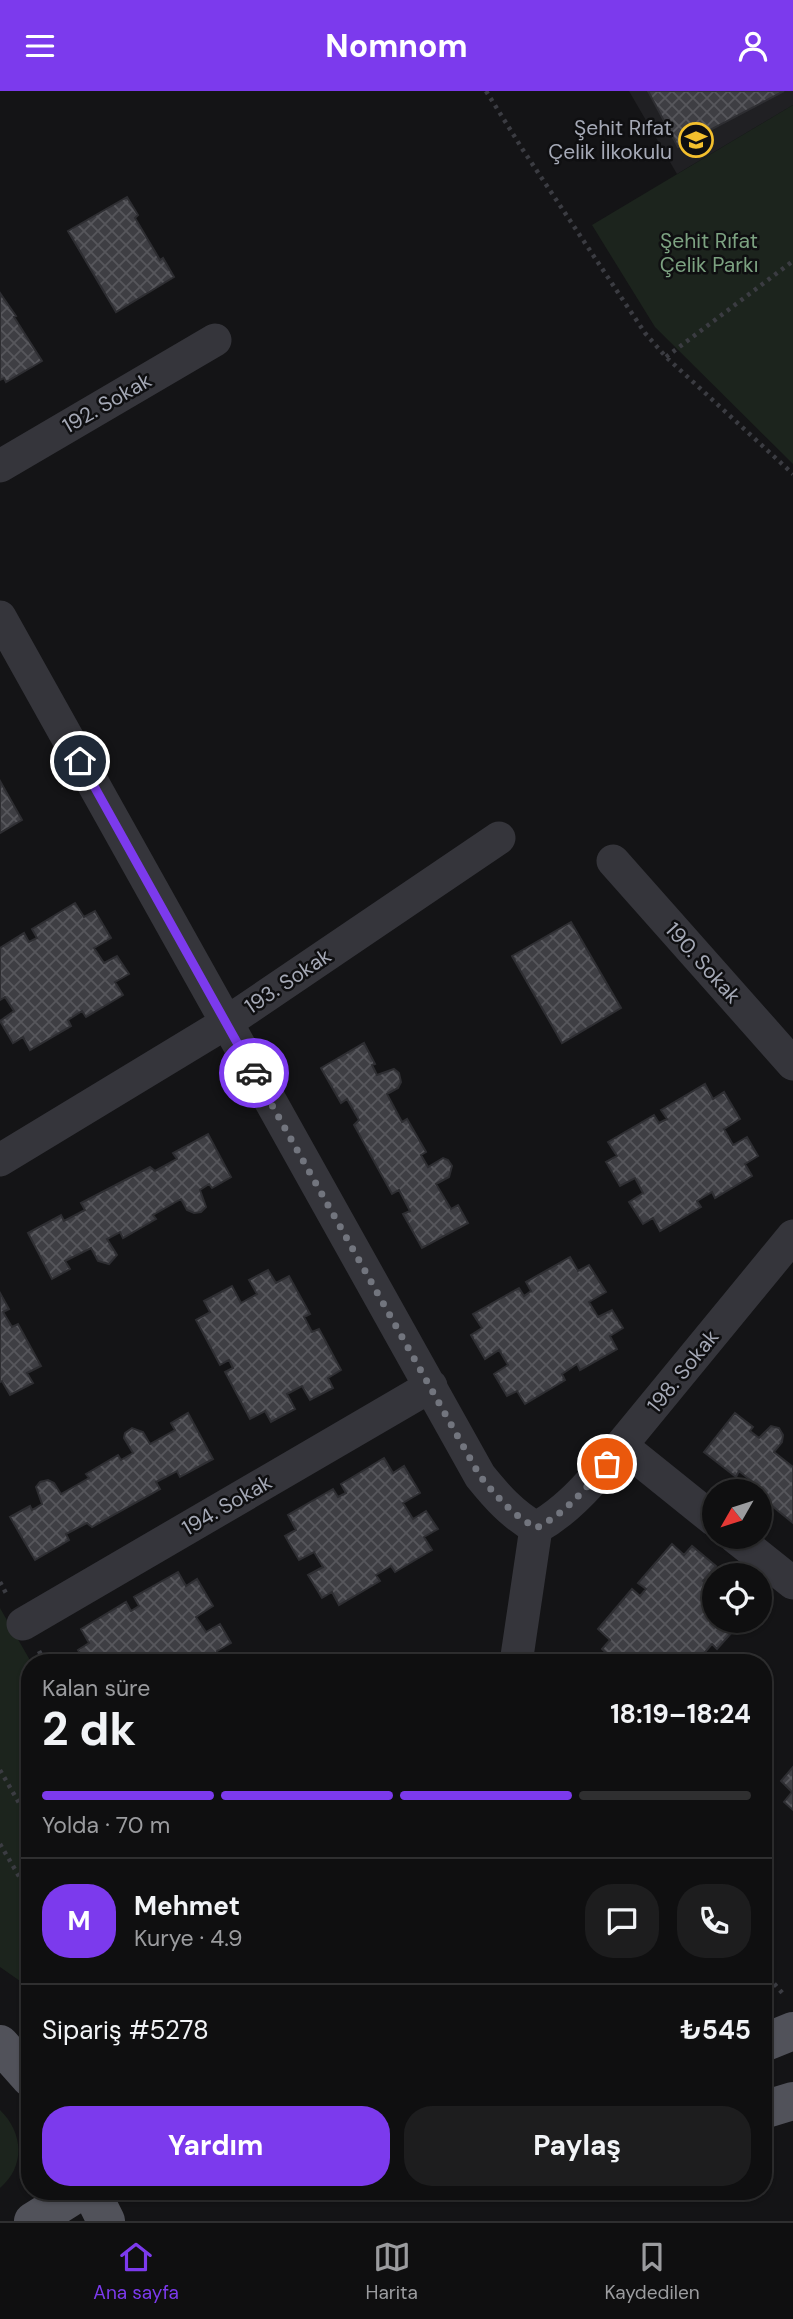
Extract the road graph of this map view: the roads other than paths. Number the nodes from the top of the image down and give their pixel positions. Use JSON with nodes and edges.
{"nodes":[{"id":1,"x":215,"y":340,"type":"dead end"},
{"id":2,"x":0,"y":466,"type":"edge"},
{"id":3,"x":0,"y":617,"type":"edge"},
{"id":4,"x":499,"y":838,"type":"dead end"},
{"id":5,"x":612,"y":861,"type":"dead end"},
{"id":6,"x":226,"y":1023,"type":"junction"},
{"id":7,"x":793,"y":1064,"type":"edge"},
{"id":8,"x":0,"y":1160,"type":"edge"},
{"id":9,"x":793,"y":1236,"type":"edge"},
{"id":10,"x":430,"y":1386,"type":"junction"},
{"id":11,"x":622,"y":1446,"type":"junction"},
{"id":12,"x":702,"y":1510,"type":"edge"},
{"id":13,"x":536,"y":1528,"type":"junction"},
{"id":14,"x":750,"y":1549,"type":"edge"},
{"id":15,"x":793,"y":1583,"type":"edge"},
{"id":16,"x":23,"y":1624,"type":"dead end"},
{"id":17,"x":517,"y":1654,"type":"edge"},
{"id":18,"x":793,"y":2031,"type":"edge"},
{"id":19,"x":772,"y":2039,"type":"edge"},
{"id":20,"x":793,"y":2101,"type":"edge"},
{"id":21,"x":772,"y":2108,"type":"edge"},
{"id":22,"x":67,"y":2200,"type":"edge"},
{"id":23,"x":96,"y":2200,"type":"edge"},
{"id":24,"x":33,"y":2221,"type":"edge"},
{"id":25,"x":106,"y":2221,"type":"edge"}],
"edges":[{"from":1,"to":2,"type":"street","name":"192. Sokak"},
{"from":3,"to":6,"type":"street"},
{"from":4,"to":6,"type":"street","name":"193. Sokak"},
{"from":5,"to":7,"type":"street","name":"190. Sokak"},
{"from":6,"to":8,"type":"street","name":"193. Sokak"},
{"from":6,"to":10,"type":"street"},
{"from":9,"to":11,"type":"street","name":"198. Sokak"},
{"from":10,"to":13,"type":"street"},
{"from":10,"to":16,"type":"street","name":"194. Sokak"},
{"from":11,"to":12,"type":"street"},
{"from":11,"to":13,"type":"street","name":"198. Sokak"},
{"from":13,"to":17,"type":"street"},
{"from":14,"to":15,"type":"street"},
{"from":18,"to":19,"type":"main road"},
{"from":20,"to":21,"type":"main road"},
{"from":22,"to":24,"type":"main road"},
{"from":23,"to":25,"type":"main road"}]}
